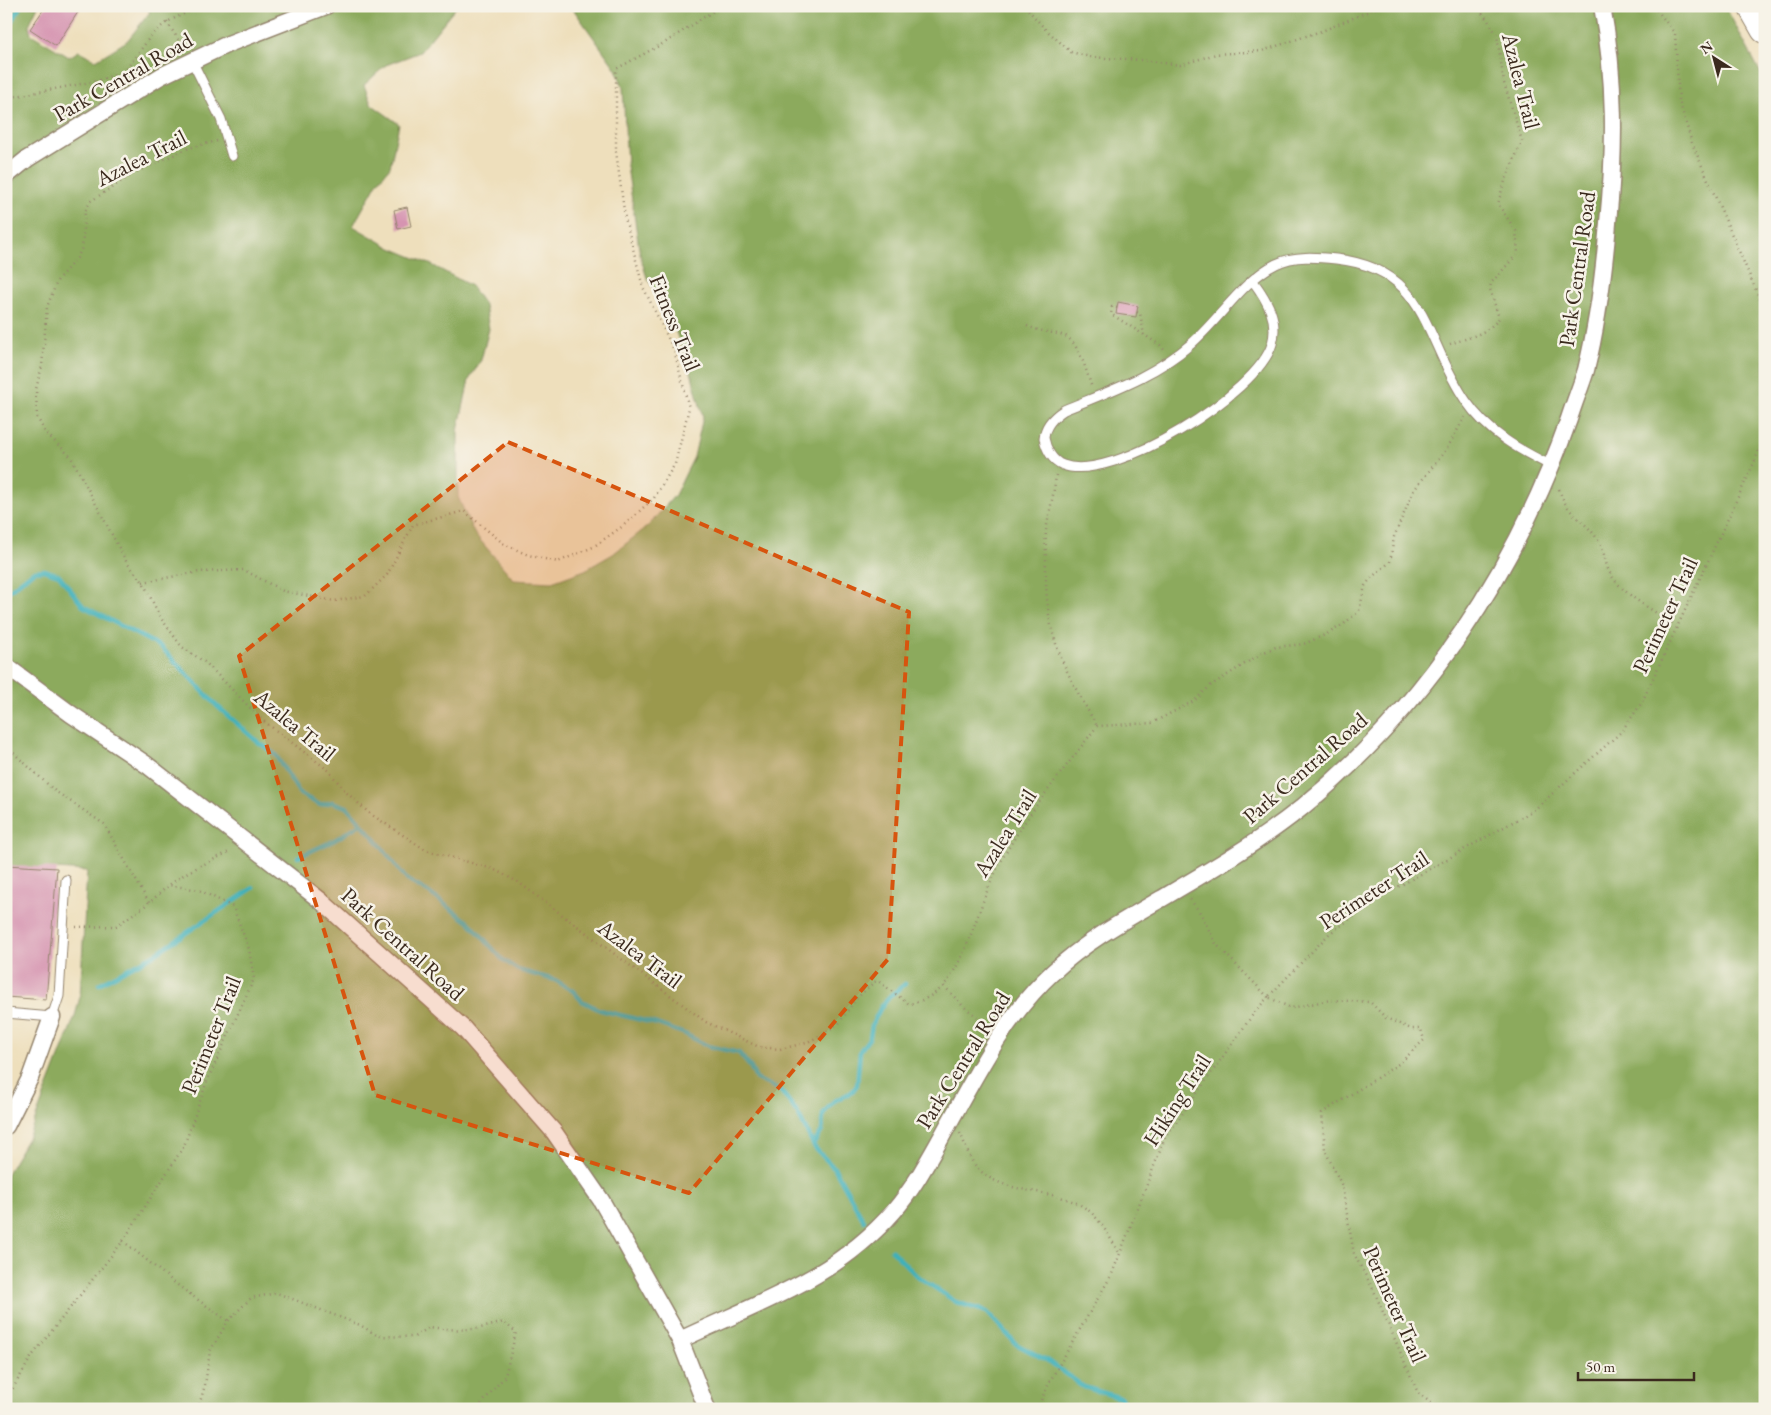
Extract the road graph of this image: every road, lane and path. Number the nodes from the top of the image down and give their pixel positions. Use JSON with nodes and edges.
{"nodes":[{"id":1,"x":200,"y":6,"type":"edge"},
{"id":2,"x":326,"y":6,"type":"edge"},
{"id":3,"x":721,"y":6,"type":"edge"},
{"id":4,"x":1025,"y":6,"type":"edge"},
{"id":5,"x":1381,"y":6,"type":"edge"},
{"id":6,"x":1476,"y":6,"type":"edge"},
{"id":7,"x":1602,"y":6,"type":"edge"},
{"id":8,"x":1654,"y":6,"type":"edge"},
{"id":9,"x":1752,"y":6,"type":"edge"},
{"id":10,"x":167,"y":22,"type":"junction"},
{"id":11,"x":1765,"y":29,"type":"edge"},
{"id":12,"x":192,"y":61,"type":"junction"},
{"id":13,"x":6,"y":98,"type":"edge"},
{"id":14,"x":228,"y":139,"type":"junction"},
{"id":15,"x":232,"y":156,"type":"dead end"},
{"id":16,"x":6,"y":176,"type":"edge"},
{"id":17,"x":1253,"y":281,"type":"junction"},
{"id":18,"x":1117,"y":308,"type":"dead end"},
{"id":19,"x":1765,"y":311,"type":"edge"},
{"id":20,"x":1137,"y":312,"type":"dead end"},
{"id":21,"x":1027,"y":326,"type":"dead end"},
{"id":22,"x":1144,"y":335,"type":"junction"},
{"id":23,"x":1439,"y":348,"type":"junction"},
{"id":24,"x":1171,"y":360,"type":"junction"},
{"id":25,"x":1095,"y":399,"type":"junction"},
{"id":26,"x":1471,"y":407,"type":"junction"},
{"id":27,"x":1765,"y":434,"type":"edge"},
{"id":28,"x":1058,"y":463,"type":"junction"},
{"id":29,"x":1552,"y":466,"type":"junction"},
{"id":30,"x":144,"y":582,"type":"junction"},
{"id":31,"x":1676,"y":625,"type":"junction"},
{"id":32,"x":6,"y":666,"type":"edge"},
{"id":33,"x":1097,"y":726,"type":"junction"},
{"id":34,"x":6,"y":746,"type":"edge"},
{"id":35,"x":246,"y":842,"type":"junction"},
{"id":36,"x":66,"y":880,"type":"dead end"},
{"id":37,"x":169,"y":885,"type":"junction"},
{"id":38,"x":1181,"y":887,"type":"junction"},
{"id":39,"x":149,"y":903,"type":"junction"},
{"id":40,"x":63,"y":927,"type":"junction"},
{"id":41,"x":944,"y":986,"type":"junction"},
{"id":42,"x":1268,"y":998,"type":"junction"},
{"id":43,"x":6,"y":1013,"type":"edge"},
{"id":44,"x":52,"y":1017,"type":"junction"},
{"id":45,"x":996,"y":1041,"type":"junction"},
{"id":46,"x":952,"y":1118,"type":"junction"},
{"id":47,"x":6,"y":1126,"type":"edge"},
{"id":48,"x":123,"y":1241,"type":"junction"},
{"id":49,"x":1120,"y":1254,"type":"junction"},
{"id":50,"x":228,"y":1321,"type":"junction"},
{"id":51,"x":680,"y":1340,"type":"junction"},
{"id":52,"x":6,"y":1400,"type":"edge"},
{"id":53,"x":198,"y":1409,"type":"edge"},
{"id":54,"x":477,"y":1409,"type":"edge"},
{"id":55,"x":707,"y":1409,"type":"edge"},
{"id":56,"x":1037,"y":1409,"type":"edge"},
{"id":57,"x":1439,"y":1409,"type":"edge"}],
"edges":[{"from":1,"to":10,"type":"path"},
{"from":2,"to":12,"type":"street","name":"Park Central Road"},
{"from":3,"to":30,"type":"path","name":"Fitness Trail"},
{"from":4,"to":5,"type":"path"},
{"from":6,"to":23,"type":"path","name":"Azalea Trail"},
{"from":7,"to":29,"type":"street","name":"Park Central Road"},
{"from":8,"to":19,"type":"path"},
{"from":9,"to":11,"type":"highway"},
{"from":10,"to":12,"type":"path"},
{"from":10,"to":13,"type":"path"},
{"from":12,"to":14,"type":"lane"},
{"from":12,"to":16,"type":"street","name":"Park Central Road"},
{"from":14,"to":15,"type":"lane"},
{"from":14,"to":30,"type":"path","name":"Azalea Trail"},
{"from":17,"to":23,"type":"lane"},
{"from":17,"to":24,"type":"lane"},
{"from":17,"to":28,"type":"lane"},
{"from":18,"to":22,"type":"path"},
{"from":20,"to":22,"type":"path"},
{"from":21,"to":25,"type":"path"},
{"from":22,"to":24,"type":"path"},
{"from":23,"to":26,"type":"lane"},
{"from":24,"to":25,"type":"lane"},
{"from":25,"to":28,"type":"lane"},
{"from":26,"to":29,"type":"lane"},
{"from":26,"to":33,"type":"path"},
{"from":27,"to":31,"type":"path","name":"Perimeter Trail"},
{"from":28,"to":33,"type":"path"},
{"from":29,"to":31,"type":"path"},
{"from":29,"to":38,"type":"street","name":"Park Central Road"},
{"from":30,"to":41,"type":"path","name":"Azalea Trail"},
{"from":31,"to":42,"type":"path","name":"Perimeter Trail"},
{"from":32,"to":35,"type":"street","name":"Park Central Road"},
{"from":33,"to":41,"type":"path","name":"Azalea Trail"},
{"from":34,"to":39,"type":"path"},
{"from":35,"to":37,"type":"path"},
{"from":35,"to":51,"type":"street","name":"Park Central Road"},
{"from":36,"to":40,"type":"lane"},
{"from":37,"to":39,"type":"path"},
{"from":37,"to":48,"type":"path","name":"Perimeter Trail"},
{"from":38,"to":42,"type":"path"},
{"from":38,"to":45,"type":"street","name":"Park Central Road"},
{"from":39,"to":40,"type":"path"},
{"from":40,"to":44,"type":"lane"},
{"from":41,"to":45,"type":"path"},
{"from":42,"to":49,"type":"path","name":"Hiking Trail"},
{"from":42,"to":57,"type":"path","name":"Perimeter Trail"},
{"from":43,"to":44,"type":"lane"},
{"from":44,"to":47,"type":"street"},
{"from":45,"to":46,"type":"street","name":"Park Central Road"},
{"from":46,"to":49,"type":"path"},
{"from":46,"to":51,"type":"street","name":"Park Central Road"},
{"from":48,"to":50,"type":"path"},
{"from":48,"to":52,"type":"path","name":"Perimeter Trail"},
{"from":49,"to":56,"type":"path","name":"Hiking Trail"},
{"from":50,"to":53,"type":"path"},
{"from":50,"to":54,"type":"path"},
{"from":51,"to":55,"type":"street","name":"Park Central Road"}]}
